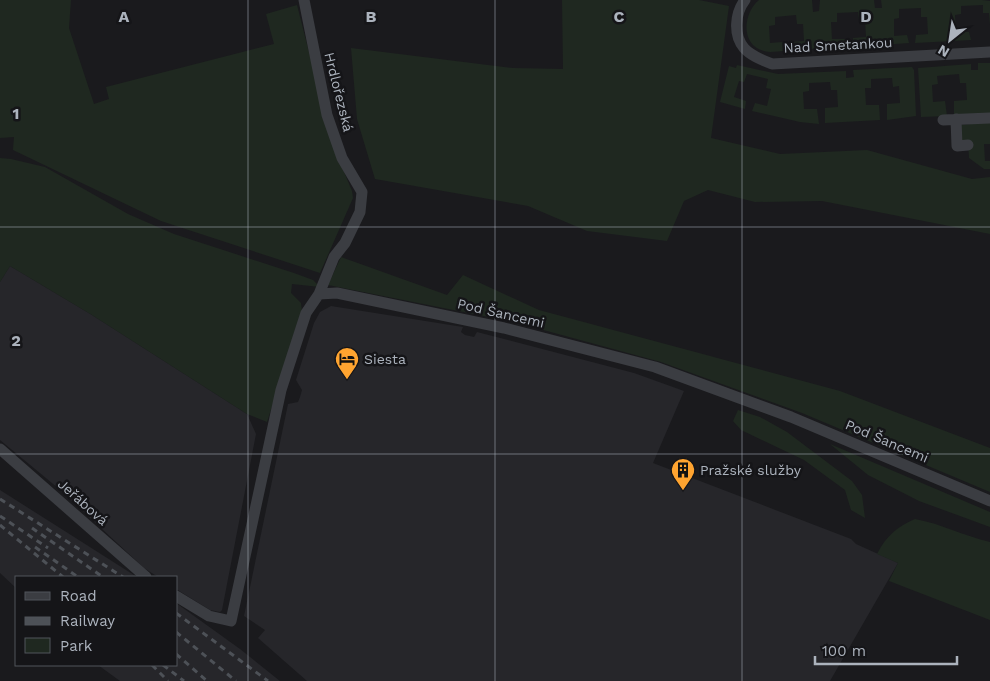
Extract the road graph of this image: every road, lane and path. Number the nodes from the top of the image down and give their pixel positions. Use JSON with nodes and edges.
{"nodes":[{"id":1,"x":304,"y":0,"type":"edge"},
{"id":2,"x":745,"y":0,"type":"edge"},
{"id":3,"x":990,"y":52,"type":"edge"},
{"id":4,"x":990,"y":118,"type":"edge"},
{"id":5,"x":943,"y":120,"type":"dead end"},
{"id":6,"x":956,"y":120,"type":"junction"},
{"id":7,"x":968,"y":145,"type":"dead end"},
{"id":8,"x":319,"y":294,"type":"junction"},
{"id":9,"x":0,"y":449,"type":"edge"},
{"id":10,"x":990,"y":502,"type":"edge"},
{"id":11,"x":145,"y":576,"type":"edge"},
{"id":12,"x":178,"y":597,"type":"edge"}],
"edges":[{"from":1,"to":8,"type":"street","name":"Hrdlořezská"},
{"from":2,"to":3,"type":"street","name":"Nad Smetankou"},
{"from":4,"to":6,"type":"street"},
{"from":5,"to":6,"type":"street"},
{"from":6,"to":7,"type":"street"},
{"from":8,"to":10,"type":"street","name":"Pod Šancemi"},
{"from":8,"to":12,"type":"street"},
{"from":9,"to":11,"type":"street","name":"Jeřábová"}]}
